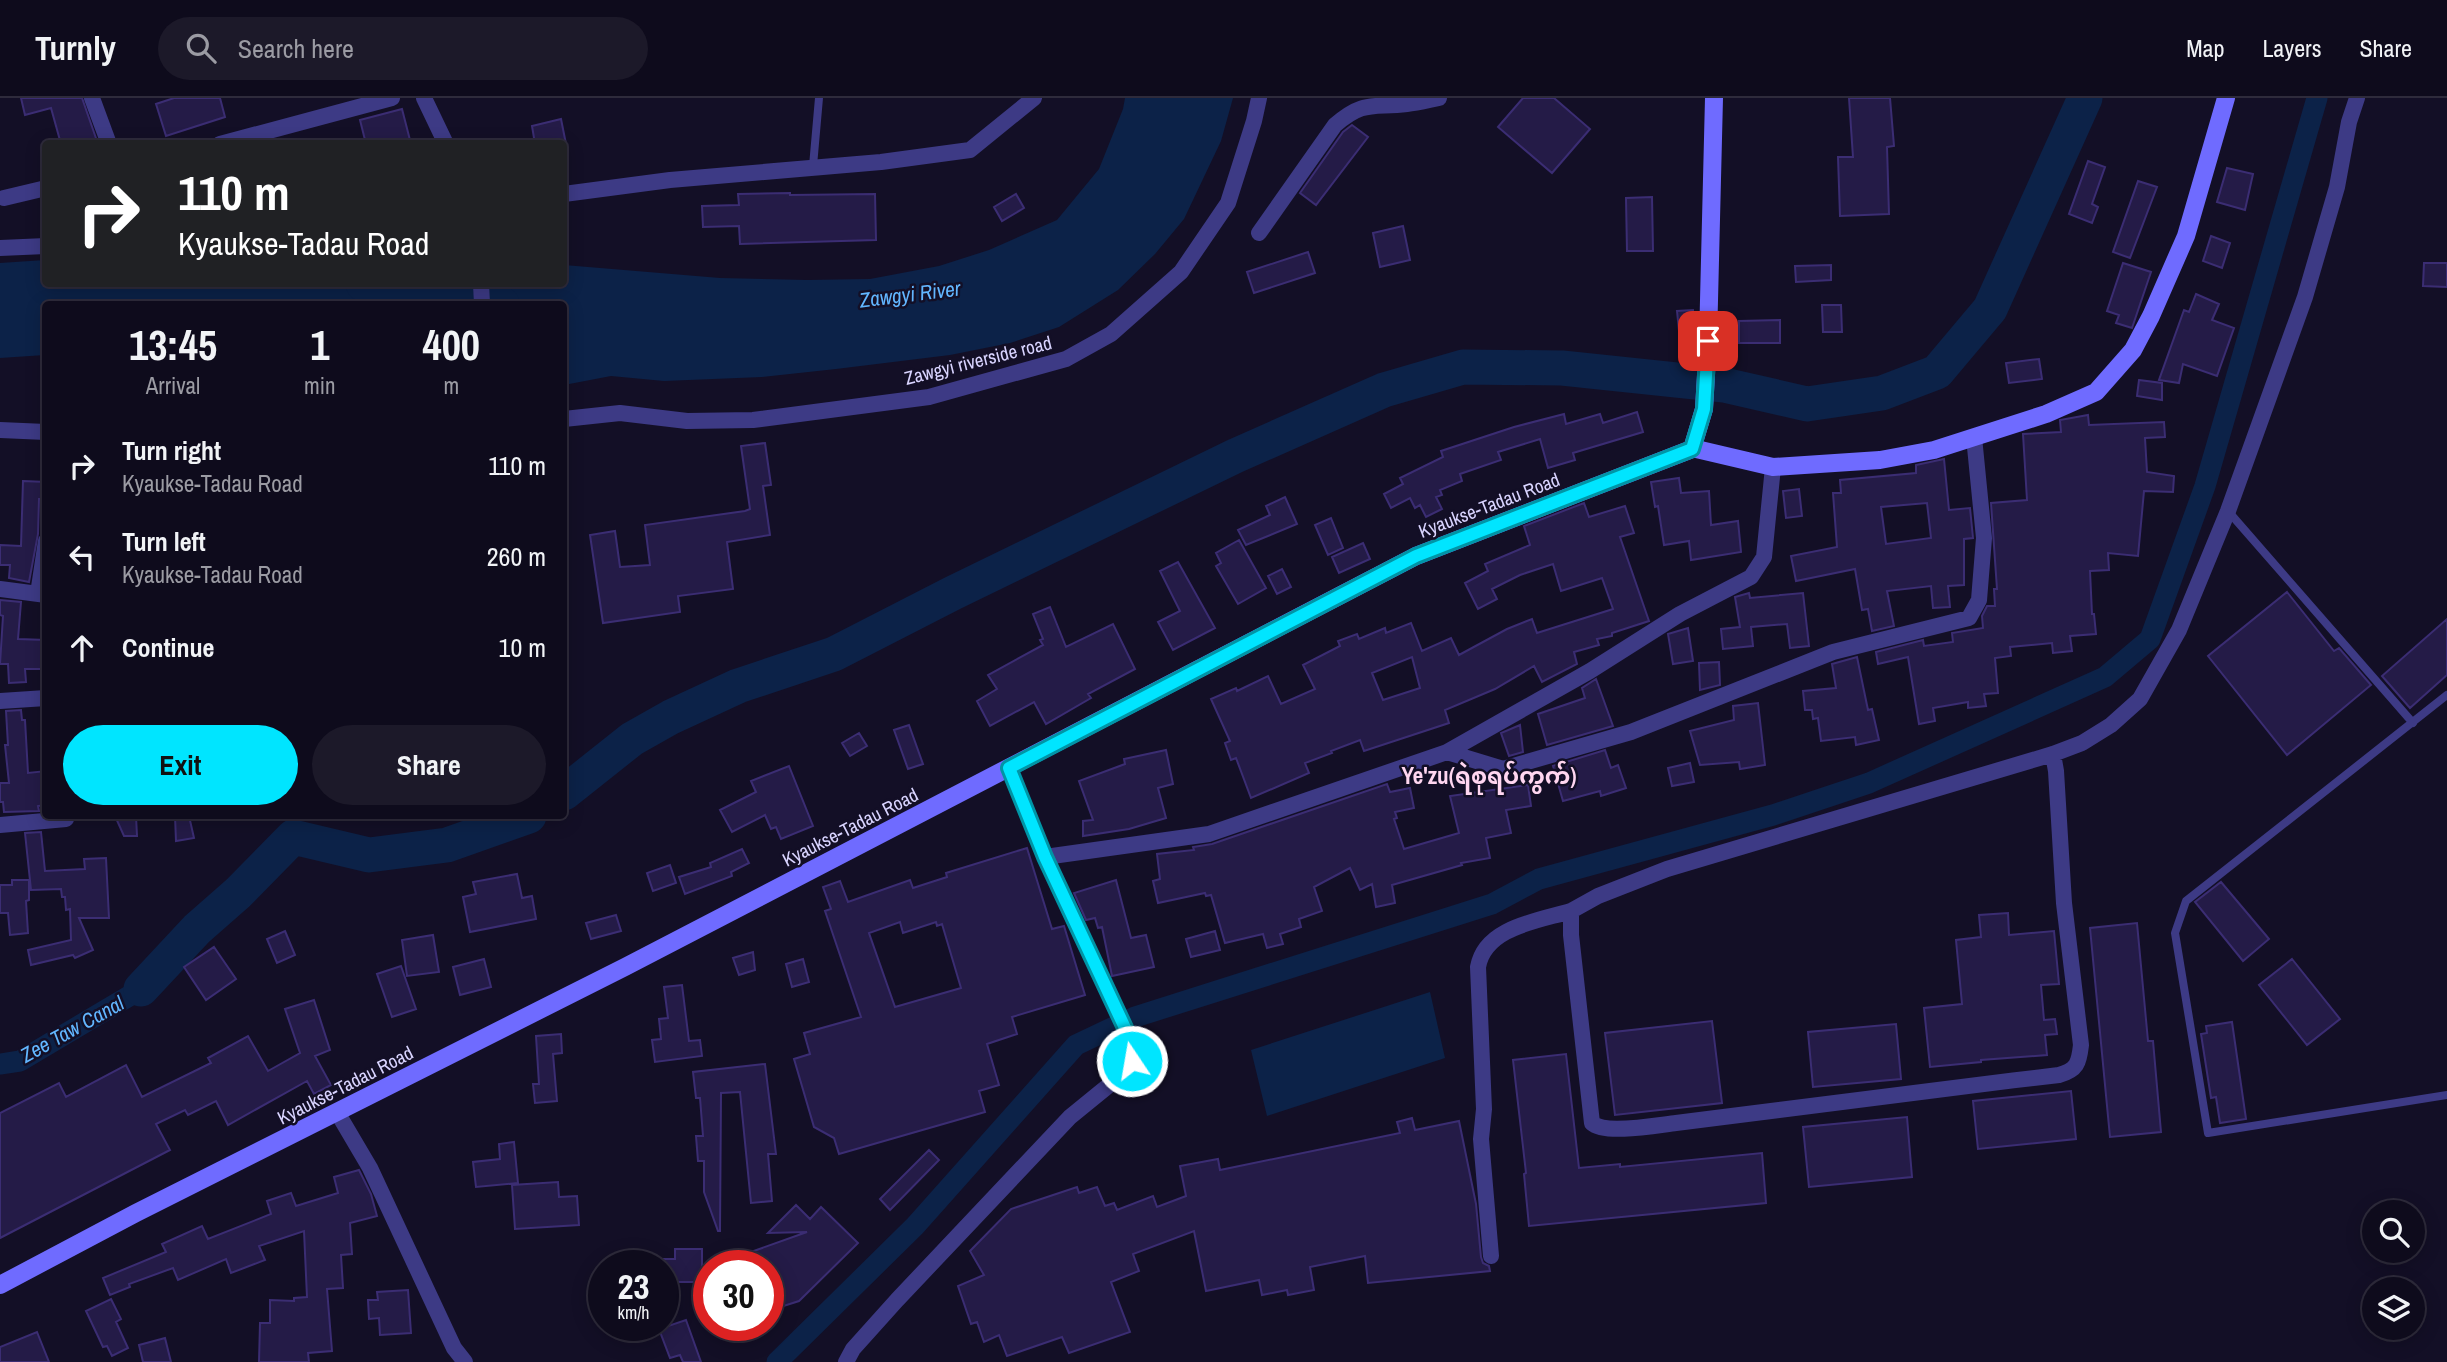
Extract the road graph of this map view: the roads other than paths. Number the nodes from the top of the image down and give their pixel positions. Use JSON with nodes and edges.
{"nodes":[{"id":1,"x":92,"y":98,"type":"edge"},
{"id":2,"x":392,"y":98,"type":"edge"},
{"id":3,"x":425,"y":98,"type":"edge"},
{"id":4,"x":819,"y":98,"type":"edge"},
{"id":5,"x":1034,"y":98,"type":"edge"},
{"id":6,"x":1259,"y":98,"type":"edge"},
{"id":7,"x":1439,"y":98,"type":"edge"},
{"id":8,"x":1714,"y":98,"type":"edge"},
{"id":9,"x":2225,"y":98,"type":"edge"},
{"id":10,"x":2357,"y":98,"type":"edge"},
{"id":11,"x":108,"y":140,"type":"edge"},
{"id":12,"x":235,"y":140,"type":"edge"},
{"id":13,"x":444,"y":140,"type":"edge"},
{"id":14,"x":813,"y":166,"type":"junction"},
{"id":15,"x":42,"y":189,"type":"edge"},
{"id":16,"x":567,"y":194,"type":"edge"},
{"id":17,"x":1,"y":195,"type":"edge"},
{"id":18,"x":1259,"y":233,"type":"dead end"},
{"id":19,"x":42,"y":246,"type":"edge"},
{"id":20,"x":0,"y":248,"type":"edge"},
{"id":21,"x":567,"y":419,"type":"edge"},
{"id":22,"x":0,"y":430,"type":"edge"},
{"id":23,"x":42,"y":432,"type":"edge"},
{"id":24,"x":1974,"y":437,"type":"junction"},
{"id":25,"x":1692,"y":448,"type":"junction"},
{"id":26,"x":1773,"y":467,"type":"junction"},
{"id":27,"x":2228,"y":511,"type":"junction"},
{"id":28,"x":0,"y":589,"type":"edge"},
{"id":29,"x":42,"y":594,"type":"edge"},
{"id":30,"x":2447,"y":695,"type":"edge"},
{"id":31,"x":42,"y":698,"type":"edge"},
{"id":32,"x":0,"y":701,"type":"edge"},
{"id":33,"x":2413,"y":723,"type":"junction"},
{"id":34,"x":1447,"y":752,"type":"junction"},
{"id":35,"x":2053,"y":754,"type":"junction"},
{"id":36,"x":1009,"y":768,"type":"junction"},
{"id":37,"x":66,"y":819,"type":"edge"},
{"id":38,"x":0,"y":825,"type":"edge"},
{"id":39,"x":1045,"y":857,"type":"junction"},
{"id":40,"x":1571,"y":911,"type":"junction"},
{"id":41,"x":2447,"y":1095,"type":"edge"},
{"id":42,"x":337,"y":1112,"type":"junction"},
{"id":43,"x":1491,"y":1256,"type":"dead end"},
{"id":44,"x":0,"y":1286,"type":"edge"},
{"id":45,"x":465,"y":1362,"type":"edge"},
{"id":46,"x":846,"y":1362,"type":"edge"}],
"edges":[{"from":1,"to":11,"type":"street"},
{"from":2,"to":12,"type":"street"},
{"from":3,"to":13,"type":"street"},
{"from":4,"to":14,"type":"lane"},
{"from":5,"to":14,"type":"street"},
{"from":6,"to":21,"type":"street","name":"Zawgyi riverside road"},
{"from":7,"to":18,"type":"street"},
{"from":8,"to":25,"type":"main road"},
{"from":9,"to":24,"type":"main road"},
{"from":10,"to":27,"type":"street"},
{"from":14,"to":16,"type":"street"},
{"from":15,"to":17,"type":"street"},
{"from":19,"to":20,"type":"street"},
{"from":22,"to":23,"type":"street"},
{"from":24,"to":26,"type":"main road"},
{"from":24,"to":34,"type":"street"},
{"from":25,"to":26,"type":"main road"},
{"from":25,"to":36,"type":"main road","name":"Kyaukse-Tadau Road"},
{"from":26,"to":34,"type":"street"},
{"from":27,"to":33,"type":"lane"},
{"from":27,"to":35,"type":"street"},
{"from":28,"to":29,"type":"street"},
{"from":30,"to":33,"type":"lane"},
{"from":31,"to":32,"type":"street"},
{"from":33,"to":41,"type":"lane"},
{"from":34,"to":39,"type":"street"},
{"from":35,"to":40,"type":"street"},
{"from":35,"to":40,"type":"street"},
{"from":36,"to":39,"type":"street"},
{"from":36,"to":42,"type":"main road","name":"Kyaukse-Tadau Road"},
{"from":37,"to":38,"type":"street"},
{"from":39,"to":46,"type":"street"},
{"from":40,"to":43,"type":"street"},
{"from":42,"to":44,"type":"main road","name":"Kyaukse-Tadau Road"},
{"from":42,"to":45,"type":"street"}]}
